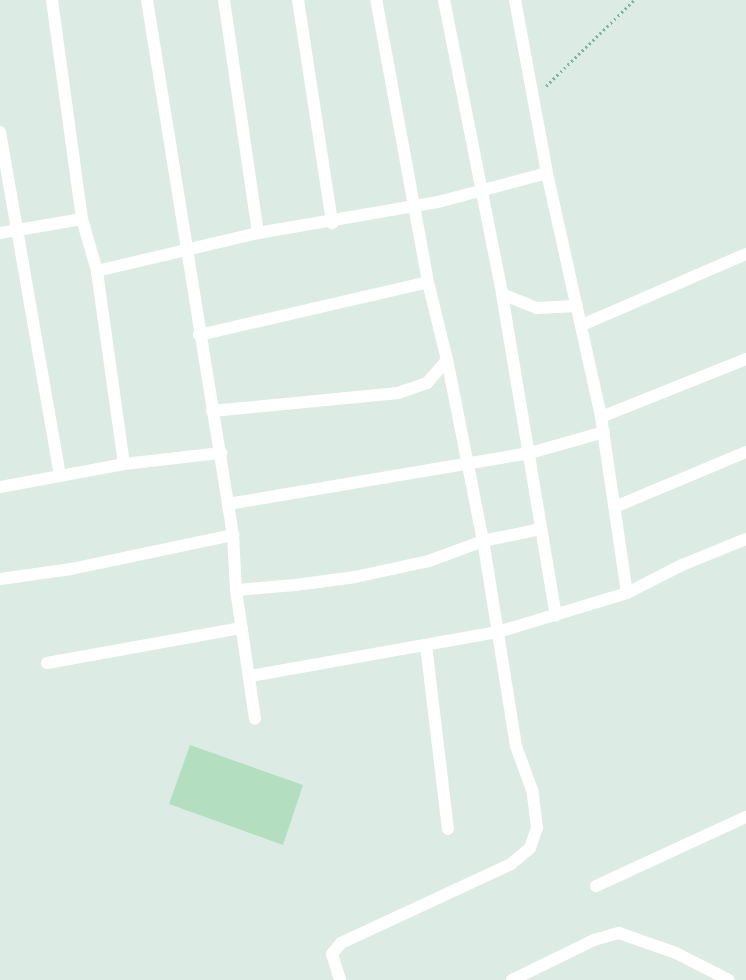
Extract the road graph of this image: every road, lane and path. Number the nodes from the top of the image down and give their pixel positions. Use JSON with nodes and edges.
{"nodes":[{"id":1,"x":52,"y":0,"type":"edge"},
{"id":2,"x":146,"y":0,"type":"edge"},
{"id":3,"x":224,"y":0,"type":"edge"},
{"id":4,"x":298,"y":0,"type":"edge"},
{"id":5,"x":376,"y":0,"type":"edge"},
{"id":6,"x":444,"y":0,"type":"edge"},
{"id":7,"x":515,"y":0,"type":"edge"},
{"id":8,"x":634,"y":0,"type":"edge"},
{"id":9,"x":533,"y":98,"type":"junction"},
{"id":10,"x":0,"y":132,"type":"edge"},
{"id":11,"x":547,"y":173,"type":"junction"},
{"id":12,"x":483,"y":191,"type":"junction"},
{"id":13,"x":413,"y":207,"type":"junction"},
{"id":14,"x":82,"y":219,"type":"junction"},
{"id":15,"x":332,"y":223,"type":"junction"},
{"id":16,"x":18,"y":230,"type":"junction"},
{"id":17,"x":0,"y":233,"type":"edge"},
{"id":18,"x":258,"y":233,"type":"junction"},
{"id":19,"x":185,"y":251,"type":"junction"},
{"id":20,"x":746,"y":254,"type":"edge"},
{"id":21,"x":97,"y":270,"type":"junction"},
{"id":22,"x":428,"y":282,"type":"junction"},
{"id":23,"x":502,"y":294,"type":"junction"},
{"id":24,"x":578,"y":306,"type":"junction"},
{"id":25,"x":582,"y":325,"type":"junction"},
{"id":26,"x":199,"y":335,"type":"junction"},
{"id":27,"x":448,"y":360,"type":"junction"},
{"id":28,"x":746,"y":360,"type":"edge"},
{"id":29,"x":212,"y":412,"type":"junction"},
{"id":30,"x":602,"y":417,"type":"junction"},
{"id":31,"x":604,"y":432,"type":"junction"},
{"id":32,"x":746,"y":452,"type":"edge"},
{"id":33,"x":221,"y":453,"type":"junction"},
{"id":34,"x":530,"y":453,"type":"junction"},
{"id":35,"x":124,"y":464,"type":"junction"},
{"id":36,"x":467,"y":465,"type":"junction"},
{"id":37,"x":60,"y":475,"type":"junction"},
{"id":38,"x":0,"y":487,"type":"edge"},
{"id":39,"x":228,"y":504,"type":"junction"},
{"id":40,"x":617,"y":506,"type":"junction"},
{"id":41,"x":541,"y":529,"type":"junction"},
{"id":42,"x":232,"y":535,"type":"junction"},
{"id":43,"x":746,"y":539,"type":"edge"},
{"id":44,"x":483,"y":541,"type":"junction"},
{"id":45,"x":0,"y":579,"type":"edge"},
{"id":46,"x":236,"y":590,"type":"junction"},
{"id":47,"x":628,"y":594,"type":"junction"},
{"id":48,"x":556,"y":615,"type":"junction"},
{"id":49,"x":242,"y":628,"type":"junction"},
{"id":50,"x":498,"y":632,"type":"junction"},
{"id":51,"x":426,"y":645,"type":"junction"},
{"id":52,"x":47,"y":664,"type":"dead end"},
{"id":53,"x":250,"y":676,"type":"junction"},
{"id":54,"x":255,"y":719,"type":"dead end"},
{"id":55,"x":746,"y":817,"type":"edge"},
{"id":56,"x":448,"y":829,"type":"dead end"},
{"id":57,"x":596,"y":886,"type":"dead end"},
{"id":58,"x":722,"y":978,"type":"edge"},
{"id":59,"x":340,"y":980,"type":"edge"},
{"id":60,"x":512,"y":980,"type":"edge"}],
"edges":[{"from":1,"to":14,"type":"street"},
{"from":2,"to":19,"type":"street"},
{"from":3,"to":18,"type":"street"},
{"from":4,"to":15,"type":"street"},
{"from":5,"to":13,"type":"street"},
{"from":6,"to":12,"type":"street"},
{"from":7,"to":9,"type":"street"},
{"from":8,"to":9,"type":"path"},
{"from":9,"to":11,"type":"street"},
{"from":10,"to":16,"type":"street"},
{"from":11,"to":12,"type":"street"},
{"from":11,"to":24,"type":"street"},
{"from":12,"to":13,"type":"street"},
{"from":12,"to":23,"type":"street"},
{"from":13,"to":15,"type":"street"},
{"from":13,"to":22,"type":"street"},
{"from":14,"to":16,"type":"street"},
{"from":14,"to":21,"type":"street"},
{"from":15,"to":18,"type":"street"},
{"from":16,"to":17,"type":"street"},
{"from":16,"to":37,"type":"street"},
{"from":18,"to":19,"type":"street"},
{"from":19,"to":21,"type":"street"},
{"from":19,"to":26,"type":"street"},
{"from":20,"to":25,"type":"street"},
{"from":21,"to":35,"type":"street"},
{"from":22,"to":26,"type":"street"},
{"from":22,"to":27,"type":"street"},
{"from":23,"to":24,"type":"street"},
{"from":23,"to":34,"type":"street"},
{"from":24,"to":25,"type":"street"},
{"from":25,"to":30,"type":"street"},
{"from":26,"to":29,"type":"street"},
{"from":27,"to":29,"type":"street"},
{"from":27,"to":36,"type":"street"},
{"from":28,"to":30,"type":"street"},
{"from":29,"to":33,"type":"street"},
{"from":30,"to":31,"type":"street"},
{"from":31,"to":34,"type":"street"},
{"from":31,"to":40,"type":"street"},
{"from":32,"to":40,"type":"street"},
{"from":33,"to":35,"type":"street"},
{"from":33,"to":39,"type":"street"},
{"from":34,"to":36,"type":"street"},
{"from":34,"to":41,"type":"street"},
{"from":35,"to":37,"type":"street"},
{"from":36,"to":39,"type":"street"},
{"from":36,"to":44,"type":"street"},
{"from":37,"to":38,"type":"street"},
{"from":39,"to":42,"type":"street"},
{"from":40,"to":47,"type":"street"},
{"from":41,"to":44,"type":"street"},
{"from":41,"to":48,"type":"street"},
{"from":42,"to":45,"type":"street"},
{"from":42,"to":46,"type":"street"},
{"from":43,"to":47,"type":"street"},
{"from":44,"to":46,"type":"street"},
{"from":44,"to":50,"type":"street"},
{"from":46,"to":49,"type":"street"},
{"from":47,"to":48,"type":"street"},
{"from":48,"to":50,"type":"street"},
{"from":49,"to":52,"type":"street"},
{"from":49,"to":53,"type":"street"},
{"from":50,"to":51,"type":"street"},
{"from":50,"to":59,"type":"street"},
{"from":51,"to":53,"type":"street"},
{"from":51,"to":56,"type":"street"},
{"from":53,"to":54,"type":"street"},
{"from":55,"to":57,"type":"street"},
{"from":58,"to":60,"type":"street"}]}
